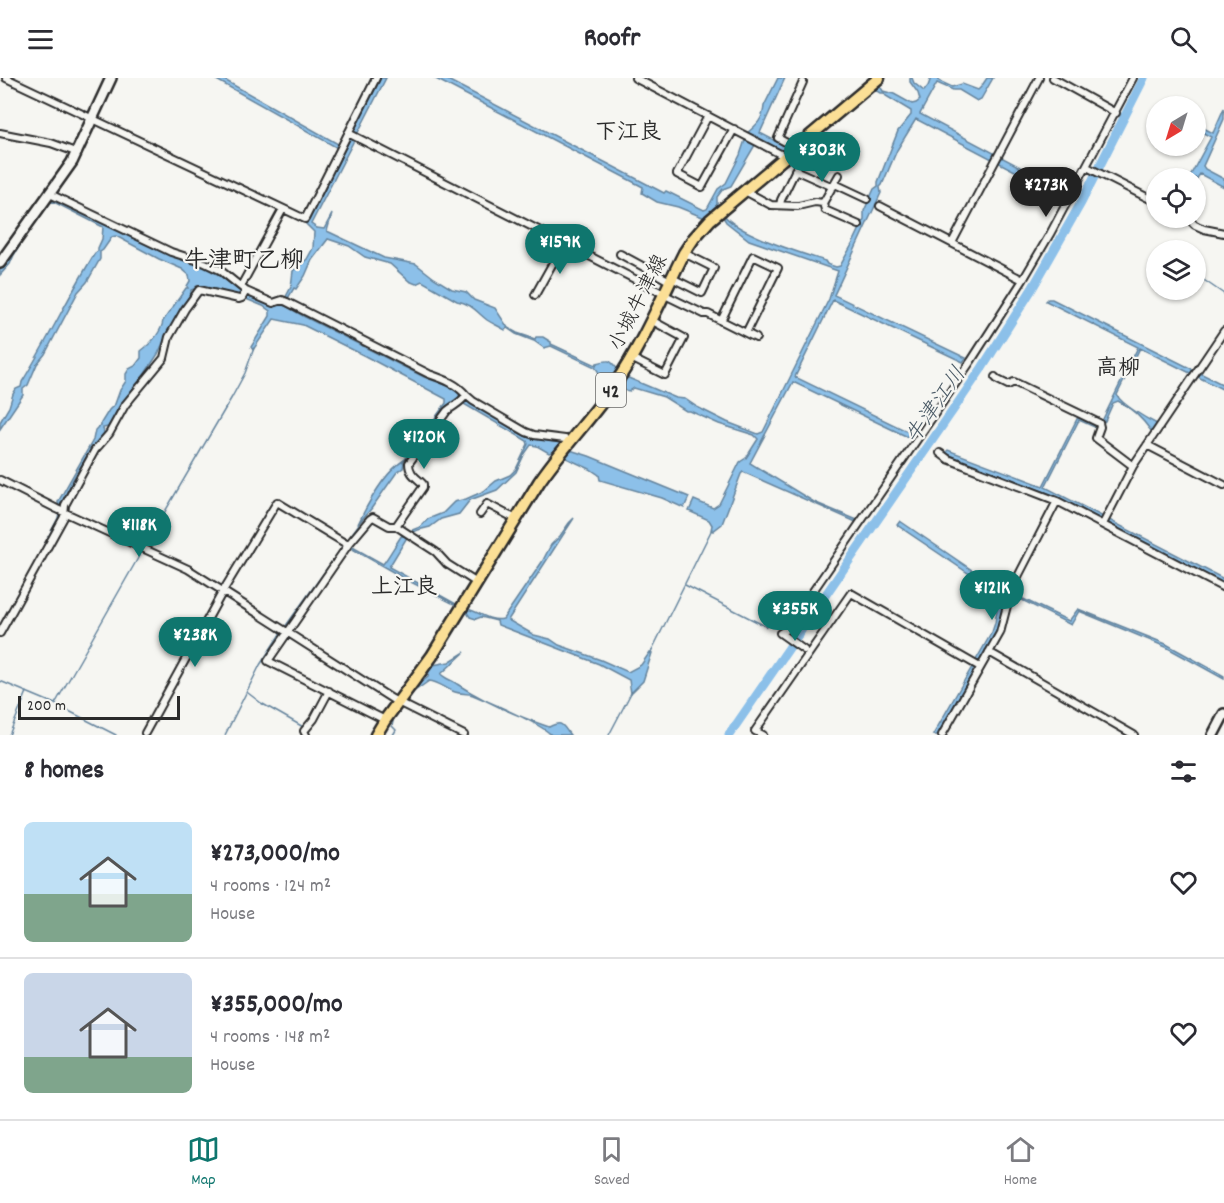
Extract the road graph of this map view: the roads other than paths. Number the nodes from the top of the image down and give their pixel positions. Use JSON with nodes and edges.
{"nodes":[{"id":1,"x":6,"y":78,"type":"edge"},
{"id":2,"x":111,"y":78,"type":"edge"},
{"id":3,"x":376,"y":78,"type":"edge"},
{"id":4,"x":635,"y":78,"type":"edge"},
{"id":5,"x":1039,"y":78,"type":"edge"},
{"id":6,"x":1053,"y":78,"type":"edge"},
{"id":7,"x":1133,"y":78,"type":"edge"},
{"id":8,"x":875,"y":79,"type":"edge"},
{"id":9,"x":803,"y":82,"type":"dead end"},
{"id":10,"x":1116,"y":112,"type":"junction"},
{"id":11,"x":708,"y":116,"type":"junction"},
{"id":12,"x":93,"y":119,"type":"junction"},
{"id":13,"x":734,"y":129,"type":"junction"},
{"id":14,"x":0,"y":133,"type":"edge"},
{"id":15,"x":348,"y":134,"type":"junction"},
{"id":16,"x":78,"y":153,"type":"junction"},
{"id":17,"x":791,"y":153,"type":"junction"},
{"id":18,"x":1087,"y":167,"type":"junction"},
{"id":19,"x":795,"y":170,"type":"junction"},
{"id":20,"x":839,"y":175,"type":"dead end"},
{"id":21,"x":834,"y":185,"type":"junction"},
{"id":22,"x":746,"y":191,"type":"junction"},
{"id":23,"x":50,"y":194,"type":"junction"},
{"id":24,"x":1146,"y":197,"type":"edge"},
{"id":25,"x":867,"y":199,"type":"dead end"},
{"id":26,"x":823,"y":203,"type":"junction"},
{"id":27,"x":780,"y":205,"type":"junction"},
{"id":28,"x":880,"y":206,"type":"dead end"},
{"id":29,"x":283,"y":209,"type":"junction"},
{"id":30,"x":859,"y":225,"type":"dead end"},
{"id":31,"x":1202,"y":228,"type":"edge"},
{"id":32,"x":1224,"y":233,"type":"edge"},
{"id":33,"x":564,"y":243,"type":"junction"},
{"id":34,"x":952,"y":243,"type":"junction"},
{"id":35,"x":684,"y":253,"type":"junction"},
{"id":36,"x":620,"y":254,"type":"dead end"},
{"id":37,"x":0,"y":263,"type":"edge"},
{"id":38,"x":672,"y":278,"type":"junction"},
{"id":39,"x":1023,"y":280,"type":"junction"},
{"id":40,"x":243,"y":292,"type":"junction"},
{"id":41,"x":664,"y":294,"type":"junction"},
{"id":42,"x":534,"y":295,"type":"dead end"},
{"id":43,"x":651,"y":320,"type":"junction"},
{"id":44,"x":721,"y":321,"type":"junction"},
{"id":45,"x":1224,"y":331,"type":"edge"},
{"id":46,"x":746,"y":333,"type":"junction"},
{"id":47,"x":756,"y":338,"type":"dead end"},
{"id":48,"x":631,"y":358,"type":"junction"},
{"id":49,"x":995,"y":376,"type":"dead end"},
{"id":50,"x":464,"y":399,"type":"junction"},
{"id":51,"x":570,"y":441,"type":"junction"},
{"id":52,"x":1147,"y":445,"type":"junction"},
{"id":53,"x":940,"y":453,"type":"dead end"},
{"id":54,"x":1133,"y":466,"type":"junction"},
{"id":55,"x":0,"y":480,"type":"edge"},
{"id":56,"x":1224,"y":485,"type":"edge"},
{"id":57,"x":1057,"y":501,"type":"junction"},
{"id":58,"x":61,"y":510,"type":"junction"},
{"id":59,"x":480,"y":514,"type":"dead end"},
{"id":60,"x":516,"y":519,"type":"junction"},
{"id":61,"x":1103,"y":524,"type":"junction"},
{"id":62,"x":396,"y":526,"type":"junction"},
{"id":63,"x":345,"y":543,"type":"junction"},
{"id":64,"x":477,"y":583,"type":"junction"},
{"id":65,"x":1224,"y":588,"type":"edge"},
{"id":66,"x":223,"y":591,"type":"junction"},
{"id":67,"x":285,"y":630,"type":"junction"},
{"id":68,"x":0,"y":633,"type":"edge"},
{"id":69,"x":817,"y":642,"type":"junction"},
{"id":70,"x":804,"y":650,"type":"junction"},
{"id":71,"x":989,"y":652,"type":"junction"},
{"id":72,"x":804,"y":661,"type":"junction"},
{"id":73,"x":980,"y":668,"type":"junction"},
{"id":74,"x":328,"y":692,"type":"junction"},
{"id":75,"x":401,"y":704,"type":"junction"},
{"id":76,"x":1224,"y":714,"type":"edge"},
{"id":77,"x":385,"y":720,"type":"junction"},
{"id":78,"x":306,"y":731,"type":"edge"},
{"id":79,"x":145,"y":734,"type":"dead end"},
{"id":80,"x":376,"y":735,"type":"edge"},
{"id":81,"x":464,"y":735,"type":"edge"},
{"id":82,"x":763,"y":735,"type":"edge"},
{"id":83,"x":942,"y":735,"type":"edge"},
{"id":84,"x":1134,"y":735,"type":"edge"},
{"id":85,"x":1213,"y":735,"type":"edge"}],
"edges":[{"from":1,"to":12,"type":"street"},
{"from":2,"to":12,"type":"street"},
{"from":3,"to":15,"type":"street"},
{"from":4,"to":11,"type":"street"},
{"from":5,"to":34,"type":"street"},
{"from":6,"to":10,"type":"street"},
{"from":7,"to":10,"type":"street"},
{"from":8,"to":17,"type":"main road","name":"小城牛津線","number":"42"},
{"from":9,"to":17,"type":"street"},
{"from":10,"to":18,"type":"street"},
{"from":11,"to":13,"type":"street"},
{"from":11,"to":13,"type":"street"},
{"from":12,"to":16,"type":"street"},
{"from":12,"to":29,"type":"street"},
{"from":13,"to":17,"type":"street"},
{"from":14,"to":16,"type":"street"},
{"from":15,"to":29,"type":"street"},
{"from":15,"to":33,"type":"street"},
{"from":16,"to":23,"type":"street"},
{"from":17,"to":19,"type":"street"},
{"from":17,"to":22,"type":"main road","name":"小城牛津線","number":"42"},
{"from":18,"to":24,"type":"street"},
{"from":18,"to":39,"type":"street"},
{"from":19,"to":21,"type":"street"},
{"from":19,"to":27,"type":"street"},
{"from":20,"to":21,"type":"street"},
{"from":21,"to":25,"type":"street"},
{"from":21,"to":26,"type":"street"},
{"from":22,"to":27,"type":"street"},
{"from":22,"to":35,"type":"main road","name":"小城牛津線","number":"42"},
{"from":23,"to":37,"type":"street"},
{"from":23,"to":40,"type":"street"},
{"from":26,"to":27,"type":"street"},
{"from":26,"to":30,"type":"street"},
{"from":28,"to":34,"type":"street"},
{"from":29,"to":40,"type":"street"},
{"from":31,"to":32,"type":"street"},
{"from":33,"to":41,"type":"street"},
{"from":33,"to":42,"type":"street"},
{"from":34,"to":39,"type":"street"},
{"from":35,"to":38,"type":"main road","name":"小城牛津線","number":"42"},
{"from":35,"to":38,"type":"street"},
{"from":36,"to":38,"type":"street"},
{"from":38,"to":41,"type":"main road","name":"小城牛津線","number":"42"},
{"from":39,"to":70,"type":"street"},
{"from":40,"to":50,"type":"street"},
{"from":40,"to":58,"type":"street"},
{"from":41,"to":43,"type":"main road","name":"小城牛津線","number":"42"},
{"from":41,"to":44,"type":"street"},
{"from":43,"to":48,"type":"main road","name":"小城牛津線","number":"42"},
{"from":43,"to":48,"type":"street"},
{"from":44,"to":46,"type":"street"},
{"from":44,"to":46,"type":"street"},
{"from":45,"to":52,"type":"street"},
{"from":46,"to":47,"type":"street"},
{"from":48,"to":51,"type":"main road","name":"小城牛津線","number":"42"},
{"from":49,"to":54,"type":"street"},
{"from":50,"to":51,"type":"street"},
{"from":50,"to":62,"type":"street"},
{"from":51,"to":60,"type":"main road","name":"小城牛津線","number":"42"},
{"from":52,"to":54,"type":"street"},
{"from":52,"to":56,"type":"street"},
{"from":53,"to":57,"type":"street"},
{"from":54,"to":61,"type":"street"},
{"from":55,"to":58,"type":"street"},
{"from":57,"to":61,"type":"street"},
{"from":57,"to":71,"type":"street"},
{"from":58,"to":66,"type":"street"},
{"from":58,"to":68,"type":"street"},
{"from":59,"to":60,"type":"street"},
{"from":60,"to":64,"type":"main road","name":"小城牛津線","number":"42"},
{"from":61,"to":65,"type":"street"},
{"from":62,"to":63,"type":"street"},
{"from":62,"to":64,"type":"street"},
{"from":63,"to":66,"type":"street"},
{"from":63,"to":67,"type":"street"},
{"from":64,"to":75,"type":"main road","name":"小城牛津線","number":"42"},
{"from":66,"to":67,"type":"street"},
{"from":66,"to":79,"type":"street"},
{"from":67,"to":74,"type":"street"},
{"from":67,"to":75,"type":"street"},
{"from":69,"to":70,"type":"street"},
{"from":69,"to":72,"type":"street"},
{"from":69,"to":73,"type":"street"},
{"from":70,"to":72,"type":"street"},
{"from":71,"to":73,"type":"street"},
{"from":71,"to":84,"type":"street"},
{"from":72,"to":82,"type":"street"},
{"from":73,"to":83,"type":"street"},
{"from":74,"to":77,"type":"street"},
{"from":74,"to":78,"type":"street"},
{"from":75,"to":77,"type":"main road","name":"小城牛津線","number":"42"},
{"from":75,"to":81,"type":"street"},
{"from":76,"to":85,"type":"street"},
{"from":77,"to":80,"type":"main road","name":"小城牛津線","number":"42"}]}
